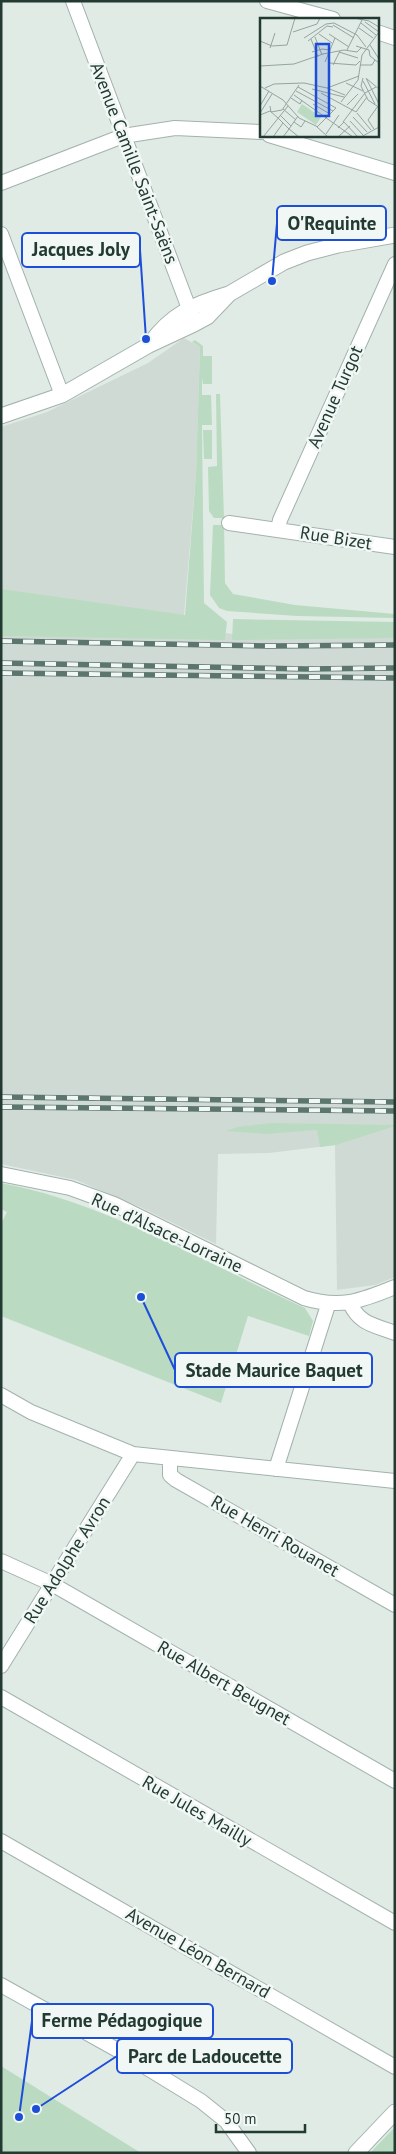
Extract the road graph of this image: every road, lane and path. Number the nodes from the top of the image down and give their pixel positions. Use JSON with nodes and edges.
{"nodes":[{"id":1,"x":73,"y":1,"type":"edge"},
{"id":2,"x":268,"y":1,"type":"edge"},
{"id":3,"x":329,"y":18,"type":"edge"},
{"id":4,"x":378,"y":32,"type":"edge"},
{"id":5,"x":395,"y":38,"type":"edge"},
{"id":6,"x":260,"y":132,"type":"edge"},
{"id":7,"x":123,"y":136,"type":"junction"},
{"id":8,"x":272,"y":136,"type":"edge"},
{"id":9,"x":395,"y":173,"type":"edge"},
{"id":10,"x":1,"y":184,"type":"edge"},
{"id":11,"x":1,"y":234,"type":"edge"},
{"id":12,"x":395,"y":235,"type":"edge"},
{"id":13,"x":395,"y":264,"type":"edge"},
{"id":14,"x":229,"y":294,"type":"junction"},
{"id":15,"x":189,"y":308,"type":"junction"},
{"id":16,"x":194,"y":324,"type":"junction"},
{"id":17,"x":149,"y":345,"type":"junction"},
{"id":18,"x":62,"y":395,"type":"junction"},
{"id":19,"x":1,"y":416,"type":"edge"},
{"id":20,"x":229,"y":523,"type":"dead end"},
{"id":21,"x":278,"y":529,"type":"junction"},
{"id":22,"x":395,"y":547,"type":"edge"},
{"id":23,"x":1,"y":1174,"type":"edge"},
{"id":24,"x":395,"y":1288,"type":"edge"},
{"id":25,"x":350,"y":1303,"type":"junction"},
{"id":26,"x":328,"y":1305,"type":"junction"},
{"id":27,"x":395,"y":1334,"type":"edge"},
{"id":28,"x":1,"y":1395,"type":"edge"},
{"id":29,"x":133,"y":1454,"type":"junction"},
{"id":30,"x":170,"y":1458,"type":"junction"},
{"id":31,"x":276,"y":1469,"type":"junction"},
{"id":32,"x":395,"y":1481,"type":"edge"},
{"id":33,"x":1,"y":1561,"type":"edge"},
{"id":34,"x":52,"y":1584,"type":"junction"},
{"id":35,"x":395,"y":1606,"type":"edge"},
{"id":36,"x":1,"y":1666,"type":"edge"},
{"id":37,"x":1,"y":1697,"type":"edge"},
{"id":38,"x":395,"y":1782,"type":"edge"},
{"id":39,"x":1,"y":1841,"type":"edge"},
{"id":40,"x":395,"y":1923,"type":"edge"},
{"id":41,"x":1,"y":1985,"type":"edge"},
{"id":42,"x":395,"y":2067,"type":"edge"},
{"id":43,"x":395,"y":2112,"type":"edge"},
{"id":44,"x":249,"y":2153,"type":"edge"},
{"id":45,"x":356,"y":2153,"type":"edge"}],
"edges":[{"from":1,"to":7,"type":"street","name":"Avenue Camille Saint-Saëns"},
{"from":2,"to":3,"type":"street"},
{"from":4,"to":5,"type":"street"},
{"from":6,"to":7,"type":"street"},
{"from":7,"to":10,"type":"street"},
{"from":7,"to":15,"type":"street","name":"Avenue Camille Saint-Saëns"},
{"from":8,"to":9,"type":"street"},
{"from":11,"to":18,"type":"street"},
{"from":12,"to":14,"type":"street"},
{"from":13,"to":21,"type":"street","name":"Avenue Turgot"},
{"from":14,"to":15,"type":"street"},
{"from":14,"to":16,"type":"street"},
{"from":15,"to":16,"type":"street","name":"Avenue Camille Saint-Saëns"},
{"from":15,"to":17,"type":"street"},
{"from":16,"to":17,"type":"street"},
{"from":17,"to":18,"type":"street"},
{"from":18,"to":19,"type":"street"},
{"from":20,"to":21,"type":"street","name":"Rue Bizet"},
{"from":21,"to":22,"type":"street","name":"Rue Bizet"},
{"from":23,"to":26,"type":"street","name":"Rue d'Alsace-Lorraine"},
{"from":24,"to":25,"type":"street"},
{"from":25,"to":26,"type":"street"},
{"from":25,"to":27,"type":"street"},
{"from":26,"to":31,"type":"street"},
{"from":28,"to":29,"type":"street"},
{"from":29,"to":30,"type":"street"},
{"from":29,"to":34,"type":"street","name":"Rue Adolphe Avron"},
{"from":30,"to":31,"type":"street"},
{"from":30,"to":35,"type":"street","name":"Rue Henri Rouanet"},
{"from":31,"to":32,"type":"street"},
{"from":33,"to":34,"type":"street","name":"Rue Albert Beugnet"},
{"from":34,"to":36,"type":"street","name":"Rue Adolphe Avron"},
{"from":34,"to":38,"type":"street","name":"Rue Albert Beugnet"},
{"from":37,"to":40,"type":"street","name":"Rue Jules Mailly"},
{"from":39,"to":42,"type":"street","name":"Avenue Léon Bernard"},
{"from":41,"to":44,"type":"street"},
{"from":43,"to":45,"type":"street"}]}
